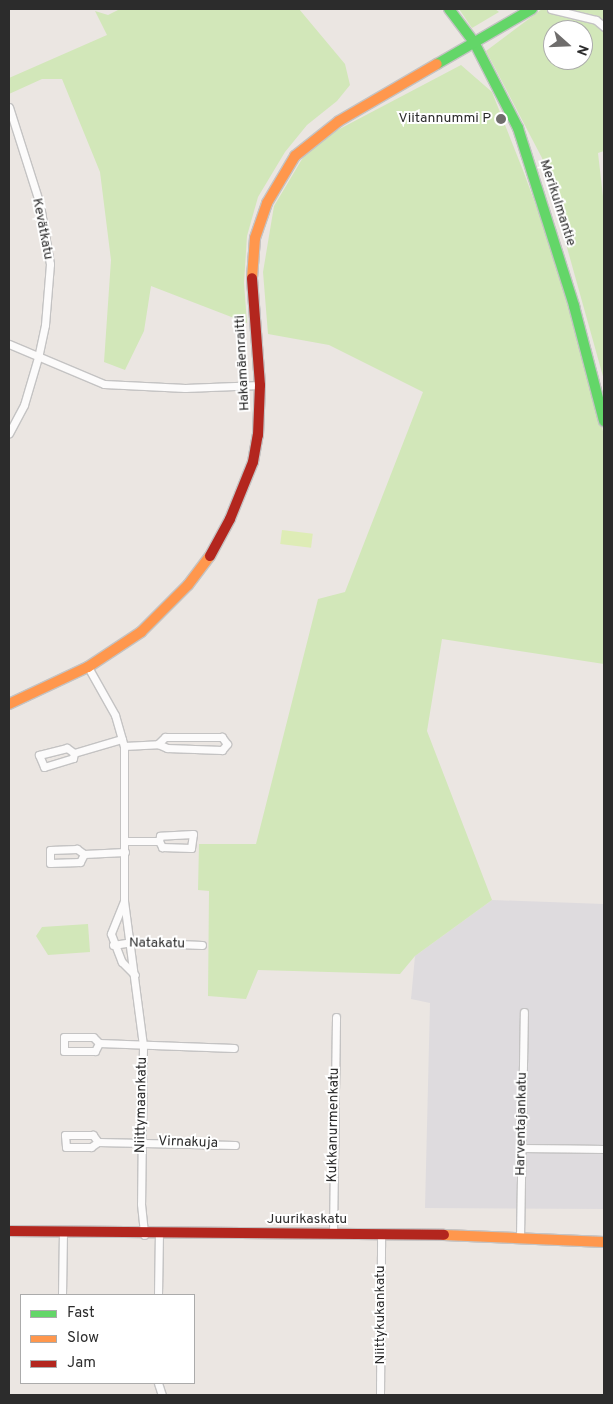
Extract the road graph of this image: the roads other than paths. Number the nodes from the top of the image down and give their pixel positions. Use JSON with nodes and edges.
{"nodes":[{"id":1,"x":449,"y":9,"type":"edge"},
{"id":2,"x":532,"y":9,"type":"edge"},
{"id":3,"x":551,"y":9,"type":"edge"},
{"id":4,"x":604,"y":27,"type":"edge"},
{"id":5,"x":474,"y":42,"type":"junction"},
{"id":6,"x":9,"y":107,"type":"edge"},
{"id":7,"x":9,"y":344,"type":"edge"},
{"id":8,"x":39,"y":354,"type":"junction"},
{"id":9,"x":260,"y":385,"type":"junction"},
{"id":10,"x":604,"y":421,"type":"edge"},
{"id":11,"x":9,"y":433,"type":"edge"},
{"id":12,"x":88,"y":666,"type":"junction"},
{"id":13,"x":9,"y":704,"type":"edge"},
{"id":14,"x":195,"y":737,"type":"junction"},
{"id":15,"x":123,"y":743,"type":"junction"},
{"id":16,"x":158,"y":744,"type":"junction"},
{"id":17,"x":194,"y":749,"type":"junction"},
{"id":18,"x":74,"y":753,"type":"dead end"},
{"id":19,"x":125,"y":841,"type":"junction"},
{"id":20,"x":159,"y":841,"type":"junction"},
{"id":21,"x":125,"y":852,"type":"junction"},
{"id":22,"x":84,"y":854,"type":"junction"},
{"id":23,"x":124,"y":901,"type":"junction"},
{"id":24,"x":131,"y":942,"type":"junction"},
{"id":25,"x":113,"y":945,"type":"junction"},
{"id":26,"x":202,"y":945,"type":"dead end"},
{"id":27,"x":135,"y":976,"type":"junction"},
{"id":28,"x":524,"y":1012,"type":"dead end"},
{"id":29,"x":336,"y":1017,"type":"dead end"},
{"id":30,"x":99,"y":1043,"type":"junction"},
{"id":31,"x":143,"y":1045,"type":"junction"},
{"id":32,"x":234,"y":1048,"type":"dead end"},
{"id":33,"x":98,"y":1142,"type":"dead end"},
{"id":34,"x":142,"y":1142,"type":"junction"},
{"id":35,"x":235,"y":1144,"type":"dead end"},
{"id":36,"x":522,"y":1148,"type":"junction"},
{"id":37,"x":604,"y":1149,"type":"edge"},
{"id":38,"x":9,"y":1231,"type":"edge"},
{"id":39,"x":63,"y":1232,"type":"junction"},
{"id":40,"x":144,"y":1234,"type":"junction"},
{"id":41,"x":158,"y":1234,"type":"junction"},
{"id":42,"x":333,"y":1234,"type":"junction"},
{"id":43,"x":380,"y":1235,"type":"junction"},
{"id":44,"x":520,"y":1236,"type":"junction"},
{"id":45,"x":604,"y":1242,"type":"edge"},
{"id":46,"x":62,"y":1294,"type":"edge"},
{"id":47,"x":158,"y":1294,"type":"edge"},
{"id":48,"x":380,"y":1395,"type":"edge"}],
"edges":[{"from":1,"to":5,"type":"street","name":"Merikulmantie"},
{"from":2,"to":5,"type":"street","name":"Hakamäenraitti"},
{"from":3,"to":4,"type":"street"},
{"from":5,"to":9,"type":"street","name":"Hakamäenraitti"},
{"from":5,"to":10,"type":"street","name":"Merikulmantie"},
{"from":6,"to":8,"type":"street","name":"Kevätkatu"},
{"from":7,"to":8,"type":"street"},
{"from":8,"to":9,"type":"street"},
{"from":8,"to":11,"type":"street","name":"Kevätkatu"},
{"from":9,"to":12,"type":"street","name":"Hakamäenraitti"},
{"from":12,"to":13,"type":"street","name":"Hakamäenraitti"},
{"from":12,"to":15,"type":"street","name":"Niittymaankatu"},
{"from":14,"to":16,"type":"street"},
{"from":14,"to":17,"type":"street"},
{"from":14,"to":17,"type":"street"},
{"from":15,"to":16,"type":"street"},
{"from":15,"to":18,"type":"street"},
{"from":15,"to":19,"type":"street","name":"Niittymaankatu"},
{"from":16,"to":17,"type":"street"},
{"from":19,"to":20,"type":"street"},
{"from":19,"to":21,"type":"street","name":"Niittymaankatu"},
{"from":20,"to":20,"type":"street"},
{"from":21,"to":22,"type":"street"},
{"from":21,"to":23,"type":"street","name":"Niittymaankatu"},
{"from":22,"to":22,"type":"street"},
{"from":23,"to":24,"type":"street","name":"Niittymaankatu"},
{"from":23,"to":25,"type":"street","name":"Niittymaankatu"},
{"from":24,"to":25,"type":"street","name":"Natakatu"},
{"from":24,"to":26,"type":"street","name":"Natakatu"},
{"from":24,"to":27,"type":"street","name":"Niittymaankatu"},
{"from":25,"to":27,"type":"street","name":"Niittymaankatu"},
{"from":27,"to":31,"type":"street","name":"Niittymaankatu"},
{"from":28,"to":36,"type":"street","name":"Harventajankatu"},
{"from":29,"to":42,"type":"street","name":"Kukkanurmenkatu"},
{"from":30,"to":30,"type":"street"},
{"from":30,"to":31,"type":"street"},
{"from":31,"to":32,"type":"street"},
{"from":31,"to":34,"type":"street","name":"Niittymaankatu"},
{"from":33,"to":34,"type":"street","name":"Virnakuja"},
{"from":34,"to":35,"type":"street","name":"Virnakuja"},
{"from":34,"to":40,"type":"street","name":"Niittymaankatu"},
{"from":36,"to":37,"type":"street"},
{"from":36,"to":44,"type":"street","name":"Harventajankatu"},
{"from":38,"to":39,"type":"street","name":"Juurikaskatu"},
{"from":39,"to":40,"type":"street","name":"Juurikaskatu"},
{"from":39,"to":46,"type":"street"},
{"from":40,"to":41,"type":"street","name":"Juurikaskatu"},
{"from":41,"to":42,"type":"street","name":"Juurikaskatu"},
{"from":41,"to":47,"type":"street"},
{"from":42,"to":43,"type":"street","name":"Juurikaskatu"},
{"from":43,"to":44,"type":"street","name":"Juurikaskatu"},
{"from":43,"to":48,"type":"street","name":"Niittykukankatu"},
{"from":44,"to":45,"type":"street","name":"Juurikaskatu"}]}
